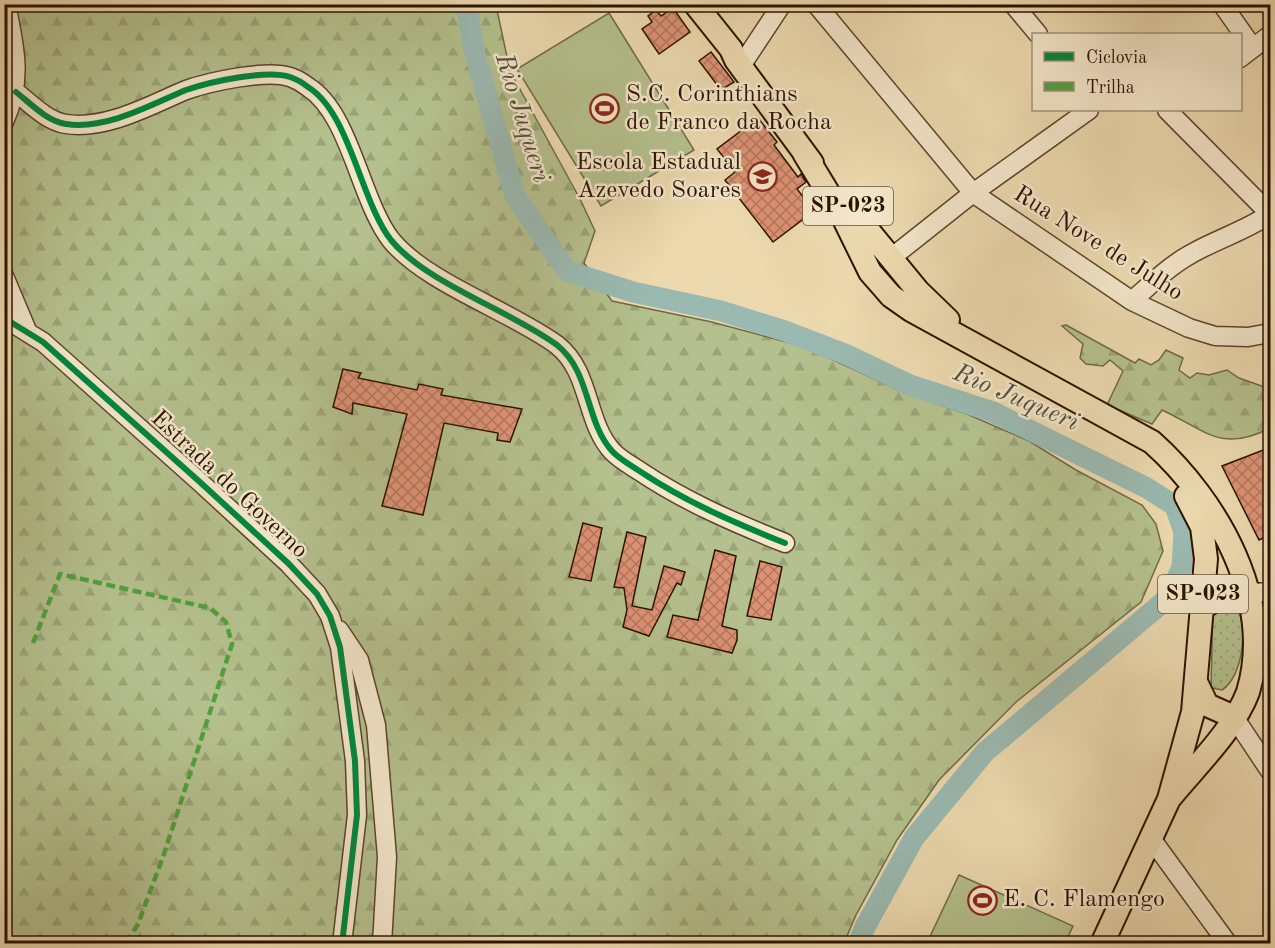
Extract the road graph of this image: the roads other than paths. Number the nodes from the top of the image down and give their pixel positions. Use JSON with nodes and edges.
{"nodes":[{"id":1,"x":6,"y":4,"type":"edge"},
{"id":2,"x":685,"y":4,"type":"edge"},
{"id":3,"x":695,"y":4,"type":"edge"},
{"id":4,"x":782,"y":4,"type":"edge"},
{"id":5,"x":816,"y":4,"type":"edge"},
{"id":6,"x":1012,"y":4,"type":"edge"},
{"id":7,"x":1222,"y":4,"type":"edge"},
{"id":8,"x":1037,"y":33,"type":"edge"},
{"id":9,"x":1237,"y":33,"type":"edge"},
{"id":10,"x":1270,"y":35,"type":"edge"},
{"id":11,"x":1247,"y":53,"type":"edge"},
{"id":12,"x":738,"y":63,"type":"junction"},
{"id":13,"x":16,"y":92,"type":"junction"},
{"id":14,"x":1088,"y":111,"type":"edge"},
{"id":15,"x":1168,"y":111,"type":"edge"},
{"id":16,"x":4,"y":122,"type":"edge"},
{"id":17,"x":804,"y":153,"type":"junction"},
{"id":18,"x":973,"y":193,"type":"junction"},
{"id":19,"x":1270,"y":214,"type":"edge"},
{"id":20,"x":844,"y":219,"type":"junction"},
{"id":21,"x":891,"y":258,"type":"junction"},
{"id":22,"x":4,"y":276,"type":"edge"},
{"id":23,"x":1132,"y":301,"type":"junction"},
{"id":24,"x":4,"y":318,"type":"edge"},
{"id":25,"x":28,"y":333,"type":"junction"},
{"id":26,"x":1270,"y":333,"type":"edge"},
{"id":27,"x":987,"y":350,"type":"junction"},
{"id":28,"x":1113,"y":419,"type":"junction"},
{"id":29,"x":785,"y":543,"type":"dead end"},
{"id":30,"x":1261,"y":592,"type":"edge"},
{"id":31,"x":1202,"y":608,"type":"junction"},
{"id":32,"x":330,"y":616,"type":"junction"},
{"id":33,"x":1264,"y":646,"type":"edge"},
{"id":34,"x":1197,"y":684,"type":"junction"},
{"id":35,"x":1234,"y":717,"type":"junction"},
{"id":36,"x":1270,"y":771,"type":"edge"},
{"id":37,"x":1168,"y":799,"type":"junction"},
{"id":38,"x":1150,"y":837,"type":"junction"},
{"id":39,"x":342,"y":944,"type":"edge"},
{"id":40,"x":382,"y":944,"type":"edge"},
{"id":41,"x":1102,"y":944,"type":"edge"},
{"id":42,"x":1228,"y":944,"type":"edge"}],
"edges":[{"from":1,"to":13,"type":"street"},
{"from":2,"to":12,"type":"main road"},
{"from":3,"to":12,"type":"main road","number":"SP-023"},
{"from":4,"to":12,"type":"street"},
{"from":5,"to":18,"type":"street","name":"Rua Nove de Julho"},
{"from":6,"to":8,"type":"street"},
{"from":7,"to":9,"type":"street"},
{"from":10,"to":11,"type":"street"},
{"from":12,"to":17,"type":"main road","number":"SP-023"},
{"from":13,"to":16,"type":"street"},
{"from":13,"to":29,"type":"street"},
{"from":14,"to":18,"type":"street"},
{"from":15,"to":19,"type":"street"},
{"from":17,"to":20,"type":"main road","number":"SP-023"},
{"from":17,"to":21,"type":"main road","number":"SP-023"},
{"from":18,"to":21,"type":"street"},
{"from":18,"to":23,"type":"street","name":"Rua Nove de Julho"},
{"from":19,"to":23,"type":"street"},
{"from":20,"to":21,"type":"main road"},
{"from":20,"to":27,"type":"main road","number":"SP-023"},
{"from":21,"to":27,"type":"main road","number":"SP-023"},
{"from":22,"to":25,"type":"street","name":"Estrada do Governo"},
{"from":23,"to":26,"type":"street","name":"Rua Nove de Julho"},
{"from":24,"to":25,"type":"street","name":"Estrada do Governo"},
{"from":25,"to":32,"type":"street","name":"Estrada do Governo"},
{"from":27,"to":28,"type":"main road","number":"SP-023"},
{"from":28,"to":30,"type":"main road","number":"SP-023"},
{"from":28,"to":31,"type":"main road","number":"SP-023"},
{"from":30,"to":31,"type":"main road","number":"SP-023"},
{"from":30,"to":33,"type":"main road","number":"SP-023"},
{"from":31,"to":34,"type":"main road","number":"SP-023"},
{"from":32,"to":39,"type":"street","name":"Estrada do Governo"},
{"from":32,"to":40,"type":"street"},
{"from":33,"to":35,"type":"main road","number":"SP-023"},
{"from":34,"to":35,"type":"main road"},
{"from":34,"to":37,"type":"main road","number":"SP-023"},
{"from":35,"to":36,"type":"street"},
{"from":35,"to":37,"type":"main road","number":"SP-023"},
{"from":37,"to":38,"type":"main road","number":"SP-023"},
{"from":38,"to":41,"type":"main road","number":"SP-023"},
{"from":38,"to":42,"type":"street"}]}
